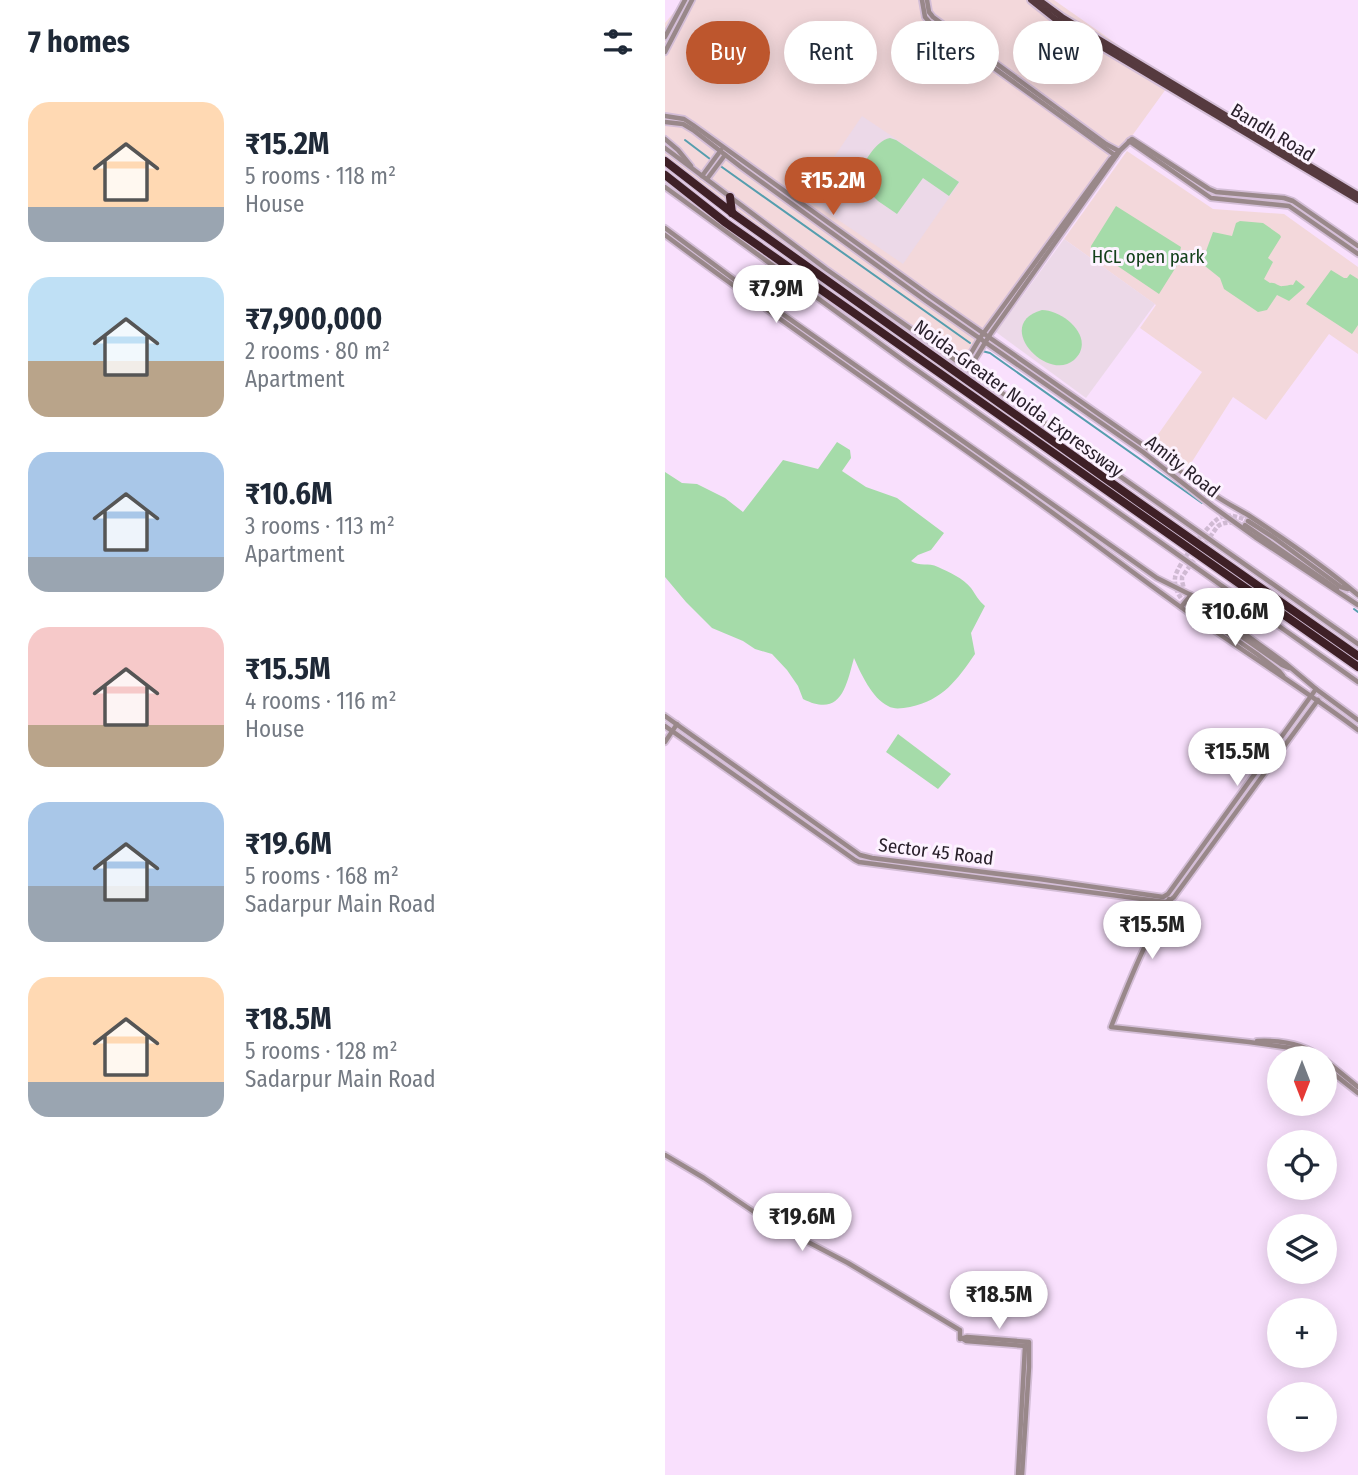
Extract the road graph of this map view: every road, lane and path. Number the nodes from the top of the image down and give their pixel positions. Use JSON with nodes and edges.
{"nodes":[{"id":1,"x":685,"y":0,"type":"edge"},
{"id":2,"x":692,"y":0,"type":"edge"},
{"id":3,"x":924,"y":0,"type":"edge"},
{"id":4,"x":1031,"y":0,"type":"edge"},
{"id":5,"x":1039,"y":0,"type":"edge"},
{"id":6,"x":665,"y":37,"type":"edge"},
{"id":7,"x":665,"y":52,"type":"edge"},
{"id":8,"x":665,"y":119,"type":"edge"},
{"id":9,"x":665,"y":139,"type":"edge"},
{"id":10,"x":1129,"y":141,"type":"junction"},
{"id":11,"x":665,"y":148,"type":"edge"},
{"id":12,"x":724,"y":151,"type":"junction"},
{"id":13,"x":1117,"y":154,"type":"junction"},
{"id":14,"x":665,"y":161,"type":"edge"},
{"id":15,"x":692,"y":168,"type":"junction"},
{"id":16,"x":665,"y":174,"type":"edge"},
{"id":17,"x":705,"y":178,"type":"junction"},
{"id":18,"x":665,"y":187,"type":"edge"},
{"id":19,"x":672,"y":192,"type":"junction"},
{"id":20,"x":665,"y":193,"type":"edge"},
{"id":21,"x":1358,"y":195,"type":"edge"},
{"id":22,"x":730,"y":197,"type":"junction"},
{"id":23,"x":1358,"y":200,"type":"edge"},
{"id":24,"x":732,"y":212,"type":"junction"},
{"id":25,"x":665,"y":228,"type":"edge"},
{"id":26,"x":1341,"y":234,"type":"junction"},
{"id":27,"x":665,"y":235,"type":"edge"},
{"id":28,"x":1337,"y":240,"type":"junction"},
{"id":29,"x":1358,"y":246,"type":"edge"},
{"id":30,"x":1358,"y":254,"type":"edge"},
{"id":31,"x":987,"y":340,"type":"junction"},
{"id":32,"x":966,"y":367,"type":"junction"},
{"id":33,"x":1356,"y":593,"type":"edge"},
{"id":34,"x":1191,"y":595,"type":"junction"},
{"id":35,"x":1345,"y":597,"type":"junction"},
{"id":36,"x":1358,"y":605,"type":"edge"},
{"id":37,"x":1181,"y":607,"type":"junction"},
{"id":38,"x":1358,"y":644,"type":"edge"},
{"id":39,"x":1358,"y":656,"type":"edge"},
{"id":40,"x":1358,"y":667,"type":"edge"},
{"id":41,"x":1293,"y":670,"type":"junction"},
{"id":42,"x":1286,"y":679,"type":"junction"},
{"id":43,"x":1358,"y":682,"type":"edge"},
{"id":44,"x":1316,"y":690,"type":"junction"},
{"id":45,"x":1322,"y":694,"type":"junction"},
{"id":46,"x":1312,"y":696,"type":"junction"},
{"id":47,"x":1318,"y":700,"type":"junction"},
{"id":48,"x":668,"y":718,"type":"edge"},
{"id":49,"x":1358,"y":720,"type":"edge"},
{"id":50,"x":677,"y":724,"type":"junction"},
{"id":51,"x":665,"y":726,"type":"edge"},
{"id":52,"x":1358,"y":730,"type":"edge"},
{"id":53,"x":672,"y":731,"type":"junction"},
{"id":54,"x":665,"y":742,"type":"edge"},
{"id":55,"x":1165,"y":899,"type":"junction"},
{"id":56,"x":1249,"y":1042,"type":"junction"},
{"id":57,"x":1278,"y":1046,"type":"edge"},
{"id":58,"x":1303,"y":1046,"type":"edge"},
{"id":59,"x":1337,"y":1070,"type":"edge"},
{"id":60,"x":1337,"y":1076,"type":"edge"},
{"id":61,"x":1358,"y":1087,"type":"edge"},
{"id":62,"x":1358,"y":1093,"type":"edge"},
{"id":63,"x":665,"y":1154,"type":"edge"},
{"id":64,"x":1020,"y":1475,"type":"edge"}],
"edges":[{"from":1,"to":6,"type":"street"},
{"from":2,"to":7,"type":"street"},
{"from":3,"to":13,"type":"street"},
{"from":4,"to":23,"type":"main road","name":"Bandh Road"},
{"from":5,"to":21,"type":"main road","name":"Bandh Road"},
{"from":8,"to":12,"type":"street"},
{"from":9,"to":15,"type":"street"},
{"from":10,"to":13,"type":"street"},
{"from":10,"to":26,"type":"street"},
{"from":10,"to":28,"type":"street"},
{"from":11,"to":15,"type":"street"},
{"from":12,"to":17,"type":"street"},
{"from":12,"to":31,"type":"street"},
{"from":13,"to":31,"type":"street"},
{"from":14,"to":24,"type":"highway","name":"Noida-Greater Noida Expressway"},
{"from":15,"to":17,"type":"street"},
{"from":16,"to":40,"type":"highway","name":"Noida-Greater Noida Expressway"},
{"from":17,"to":22,"type":"street"},
{"from":18,"to":19,"type":"street"},
{"from":19,"to":20,"type":"street"},
{"from":19,"to":43,"type":"street"},
{"from":22,"to":24,"type":"highway"},
{"from":22,"to":32,"type":"street"},
{"from":24,"to":39,"type":"highway","name":"Noida-Greater Noida Expressway"},
{"from":25,"to":34,"type":"street"},
{"from":26,"to":28,"type":"street"},
{"from":26,"to":29,"type":"street"},
{"from":27,"to":37,"type":"street"},
{"from":28,"to":30,"type":"street"},
{"from":31,"to":32,"type":"street"},
{"from":31,"to":33,"type":"street","name":"Amity Road"},
{"from":31,"to":35,"type":"street","name":"Amity Road"},
{"from":32,"to":38,"type":"street"},
{"from":33,"to":35,"type":"street"},
{"from":34,"to":37,"type":"street"},
{"from":34,"to":41,"type":"street"},
{"from":35,"to":36,"type":"street","name":"Amity Road"},
{"from":37,"to":42,"type":"street"},
{"from":41,"to":42,"type":"street"},
{"from":41,"to":44,"type":"street"},
{"from":42,"to":46,"type":"street"},
{"from":44,"to":45,"type":"street"},
{"from":44,"to":46,"type":"street"},
{"from":45,"to":47,"type":"street"},
{"from":45,"to":49,"type":"street"},
{"from":46,"to":47,"type":"street"},
{"from":46,"to":55,"type":"street"},
{"from":47,"to":52,"type":"street"},
{"from":47,"to":55,"type":"street"},
{"from":48,"to":50,"type":"street","name":"Sector 45 Road"},
{"from":48,"to":51,"type":"street"},
{"from":50,"to":53,"type":"street"},
{"from":50,"to":55,"type":"street","name":"Sector 45 Road"},
{"from":51,"to":53,"type":"street","name":"Sector 45 Road"},
{"from":53,"to":54,"type":"street"},
{"from":53,"to":55,"type":"street","name":"Sector 45 Road"},
{"from":55,"to":56,"type":"street"},
{"from":56,"to":57,"type":"street"},
{"from":56,"to":58,"type":"street"},
{"from":59,"to":61,"type":"street"},
{"from":60,"to":62,"type":"street"},
{"from":63,"to":64,"type":"street"}]}
